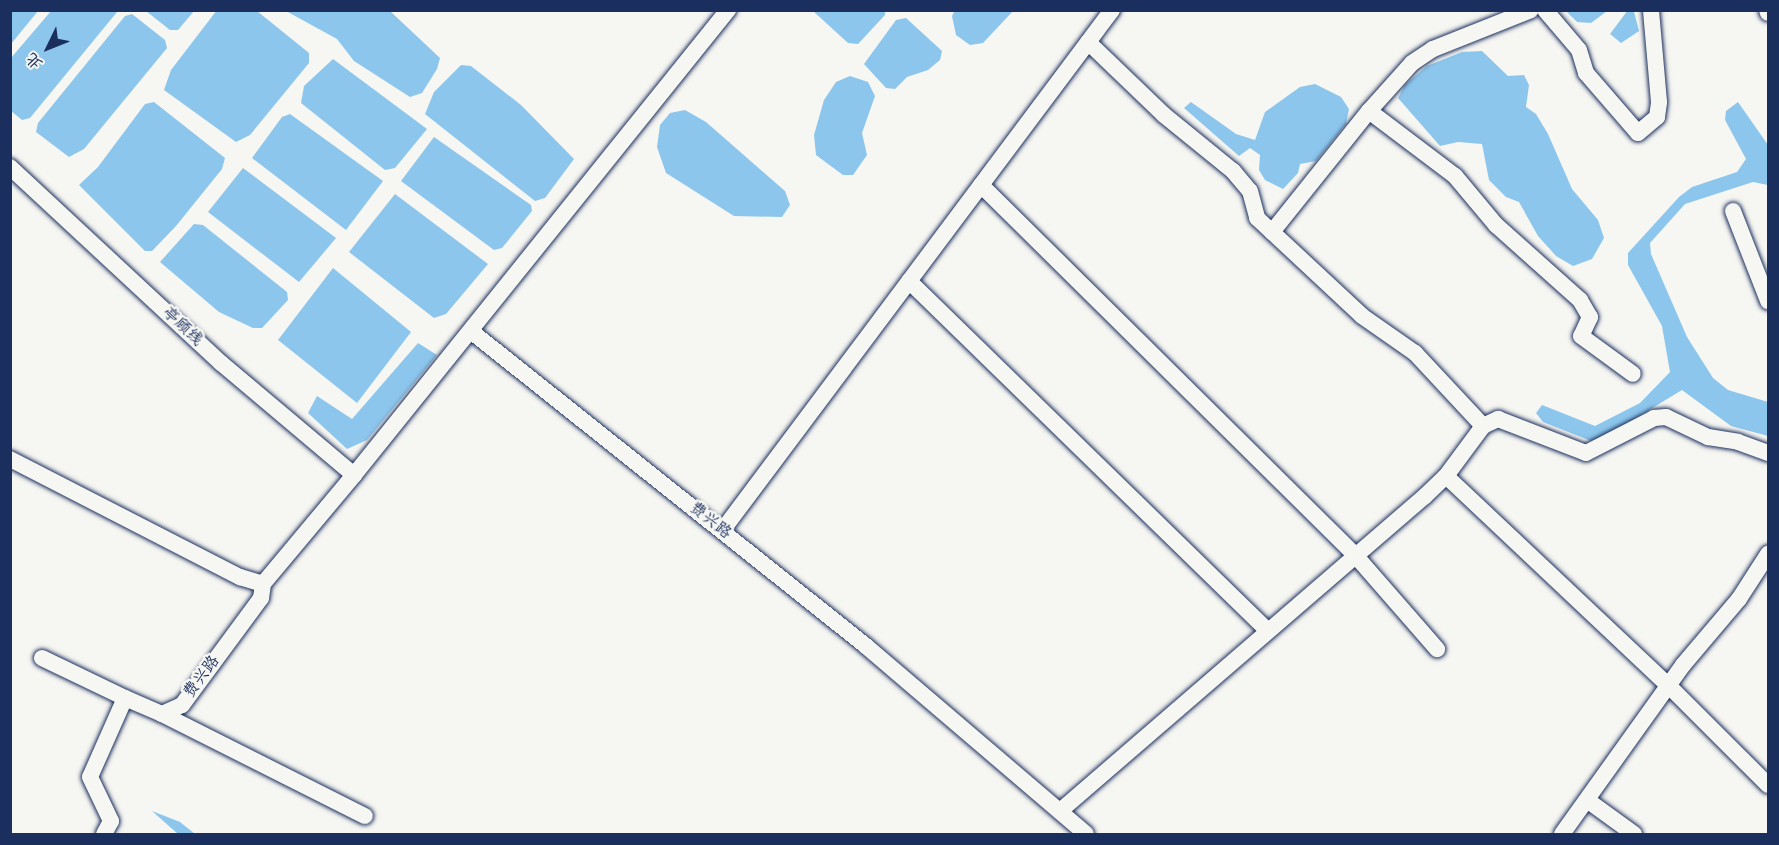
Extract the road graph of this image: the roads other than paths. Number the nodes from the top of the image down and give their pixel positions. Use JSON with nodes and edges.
{"nodes":[{"id":1,"x":728,"y":10,"type":"edge"},
{"id":2,"x":1112,"y":10,"type":"edge"},
{"id":3,"x":1531,"y":10,"type":"edge"},
{"id":4,"x":1545,"y":10,"type":"edge"},
{"id":5,"x":1650,"y":10,"type":"edge"},
{"id":6,"x":1088,"y":42,"type":"junction"},
{"id":7,"x":1369,"y":111,"type":"junction"},
{"id":8,"x":10,"y":167,"type":"edge"},
{"id":9,"x":981,"y":185,"type":"junction"},
{"id":10,"x":1733,"y":210,"type":"dead end"},
{"id":11,"x":1272,"y":232,"type":"junction"},
{"id":12,"x":909,"y":281,"type":"junction"},
{"id":13,"x":1768,"y":301,"type":"edge"},
{"id":14,"x":472,"y":332,"type":"junction"},
{"id":15,"x":1633,"y":374,"type":"dead end"},
{"id":16,"x":1483,"y":426,"type":"junction"},
{"id":17,"x":1768,"y":453,"type":"edge"},
{"id":18,"x":10,"y":459,"type":"edge"},
{"id":19,"x":1446,"y":476,"type":"junction"},
{"id":20,"x":351,"y":479,"type":"junction"},
{"id":21,"x":722,"y":531,"type":"junction"},
{"id":22,"x":1768,"y":554,"type":"edge"},
{"id":23,"x":1355,"y":555,"type":"junction"},
{"id":24,"x":263,"y":584,"type":"junction"},
{"id":25,"x":1268,"y":631,"type":"junction"},
{"id":26,"x":1437,"y":649,"type":"dead end"},
{"id":27,"x":42,"y":658,"type":"dead end"},
{"id":28,"x":1669,"y":686,"type":"junction"},
{"id":29,"x":124,"y":698,"type":"junction"},
{"id":30,"x":162,"y":714,"type":"junction"},
{"id":31,"x":1768,"y":785,"type":"edge"},
{"id":32,"x":1587,"y":800,"type":"junction"},
{"id":33,"x":1060,"y":811,"type":"junction"},
{"id":34,"x":365,"y":816,"type":"dead end"},
{"id":35,"x":104,"y":834,"type":"edge"},
{"id":36,"x":1086,"y":834,"type":"edge"},
{"id":37,"x":1562,"y":834,"type":"edge"},
{"id":38,"x":1634,"y":834,"type":"edge"}],
"edges":[{"from":1,"to":14,"type":"street"},
{"from":2,"to":6,"type":"street"},
{"from":3,"to":7,"type":"street"},
{"from":4,"to":5,"type":"street"},
{"from":6,"to":9,"type":"street"},
{"from":6,"to":11,"type":"street"},
{"from":7,"to":11,"type":"street"},
{"from":7,"to":15,"type":"street"},
{"from":8,"to":20,"type":"street","name":"亭顾线"},
{"from":9,"to":12,"type":"street"},
{"from":9,"to":23,"type":"street"},
{"from":10,"to":13,"type":"street"},
{"from":11,"to":16,"type":"street"},
{"from":12,"to":21,"type":"street"},
{"from":12,"to":25,"type":"street"},
{"from":14,"to":20,"type":"street","name":"费兴路"},
{"from":14,"to":21,"type":"street","name":"费兴路"},
{"from":16,"to":17,"type":"street"},
{"from":16,"to":19,"type":"street"},
{"from":18,"to":24,"type":"street"},
{"from":19,"to":23,"type":"street"},
{"from":19,"to":28,"type":"street"},
{"from":20,"to":24,"type":"street","name":"费兴路"},
{"from":21,"to":33,"type":"street","name":"费兴路"},
{"from":22,"to":28,"type":"street"},
{"from":23,"to":25,"type":"street"},
{"from":23,"to":26,"type":"street"},
{"from":24,"to":30,"type":"street","name":"费兴路"},
{"from":25,"to":33,"type":"street"},
{"from":27,"to":29,"type":"street"},
{"from":28,"to":31,"type":"street"},
{"from":28,"to":32,"type":"street"},
{"from":29,"to":30,"type":"street"},
{"from":29,"to":35,"type":"street"},
{"from":30,"to":34,"type":"street"},
{"from":32,"to":37,"type":"street"},
{"from":32,"to":38,"type":"street"},
{"from":33,"to":36,"type":"street","name":"费兴路"}]}
